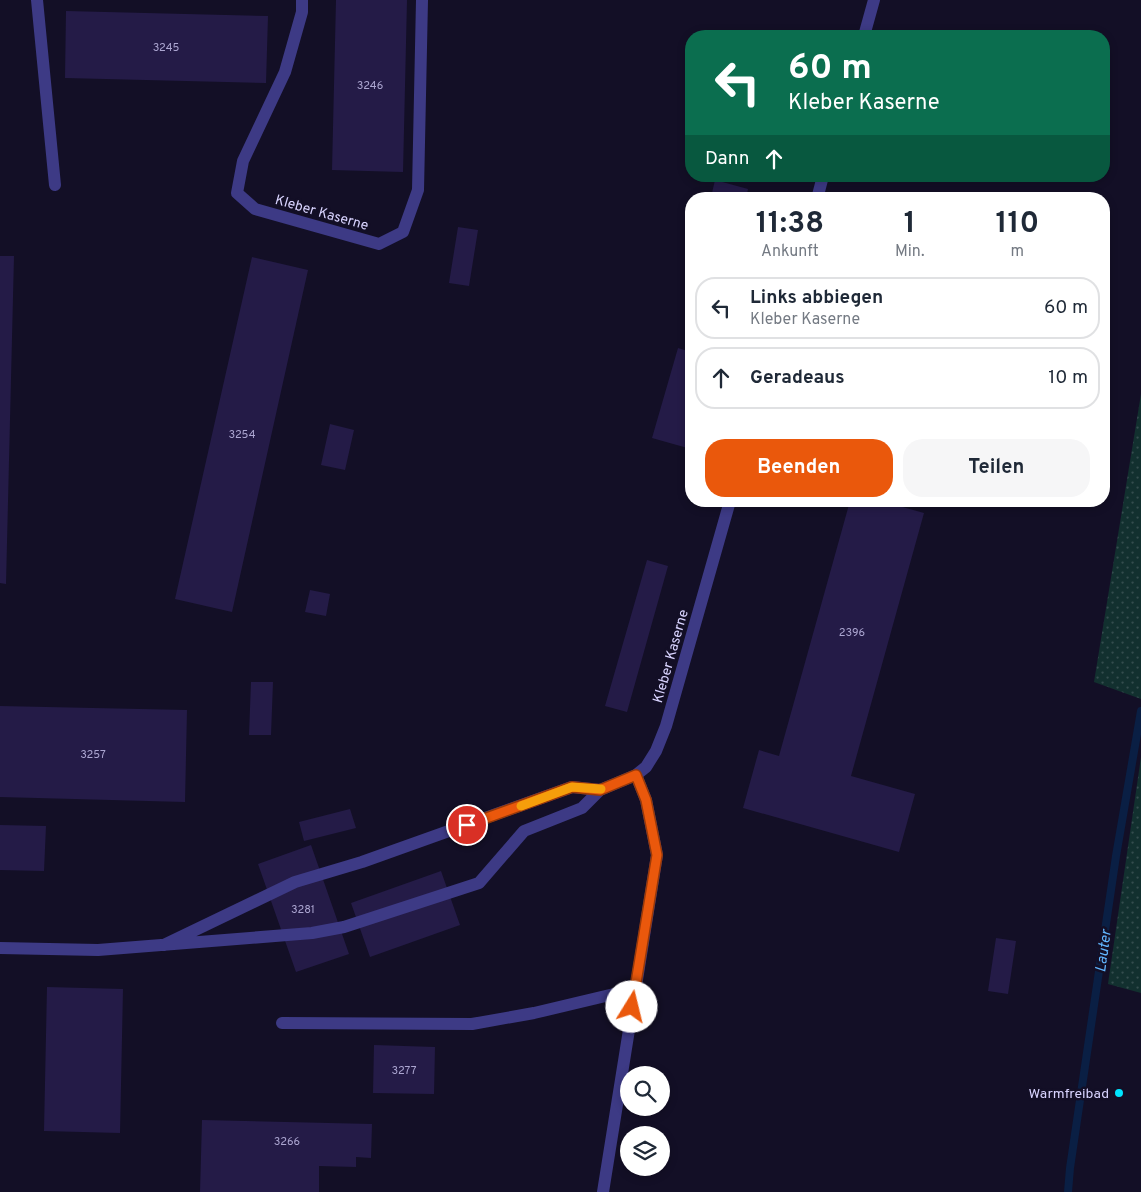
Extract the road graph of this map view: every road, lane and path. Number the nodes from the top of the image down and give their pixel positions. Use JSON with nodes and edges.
{"nodes":[{"id":1,"x":37,"y":0,"type":"edge"},
{"id":2,"x":302,"y":0,"type":"edge"},
{"id":3,"x":422,"y":0,"type":"edge"},
{"id":4,"x":874,"y":0,"type":"edge"},
{"id":5,"x":866,"y":30,"type":"edge"},
{"id":6,"x":55,"y":185,"type":"dead end"},
{"id":7,"x":728,"y":507,"type":"edge"},
{"id":8,"x":636,"y":775,"type":"junction"},
{"id":9,"x":600,"y":790,"type":"junction"},
{"id":10,"x":164,"y":945,"type":"junction"},
{"id":11,"x":0,"y":948,"type":"edge"},
{"id":12,"x":635,"y":989,"type":"junction"},
{"id":13,"x":282,"y":1023,"type":"dead end"},
{"id":14,"x":602,"y":1192,"type":"edge"}],
"edges":[{"from":1,"to":6,"type":"lane"},
{"from":2,"to":3,"type":"lane","name":"Kleber Kaserne"},
{"from":4,"to":5,"type":"lane"},
{"from":7,"to":8,"type":"lane","name":"Kleber Kaserne"},
{"from":8,"to":9,"type":"lane","name":"Kleber Kaserne"},
{"from":8,"to":12,"type":"lane"},
{"from":9,"to":10,"type":"lane"},
{"from":9,"to":10,"type":"lane"},
{"from":10,"to":11,"type":"lane"},
{"from":12,"to":13,"type":"lane"},
{"from":12,"to":14,"type":"lane"}]}
